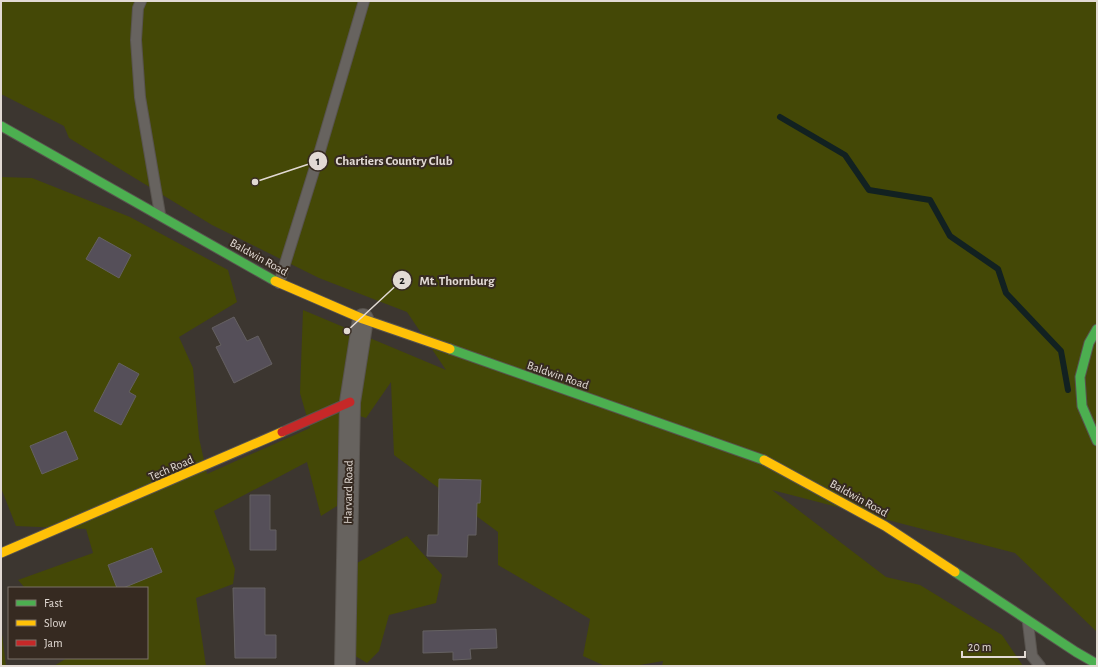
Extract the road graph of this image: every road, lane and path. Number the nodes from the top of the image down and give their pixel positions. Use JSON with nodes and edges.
{"nodes":[{"id":1,"x":141,"y":1,"type":"edge"},
{"id":2,"x":364,"y":1,"type":"edge"},
{"id":3,"x":1,"y":126,"type":"edge"},
{"id":4,"x":160,"y":216,"type":"junction"},
{"id":5,"x":279,"y":283,"type":"junction"},
{"id":6,"x":363,"y":319,"type":"junction"},
{"id":7,"x":1097,"y":329,"type":"edge"},
{"id":8,"x":350,"y":402,"type":"junction"},
{"id":9,"x":1097,"y":441,"type":"edge"},
{"id":10,"x":1,"y":553,"type":"edge"},
{"id":11,"x":1028,"y":621,"type":"junction"},
{"id":12,"x":1097,"y":664,"type":"edge"},
{"id":13,"x":345,"y":666,"type":"edge"},
{"id":14,"x":1040,"y":666,"type":"edge"}],
"edges":[{"from":1,"to":4,"type":"lane"},
{"from":2,"to":5,"type":"lane"},
{"from":3,"to":4,"type":"street","name":"Baldwin Road"},
{"from":4,"to":5,"type":"street","name":"Baldwin Road"},
{"from":5,"to":6,"type":"street","name":"Baldwin Road"},
{"from":6,"to":8,"type":"street","name":"Harvard Road"},
{"from":6,"to":11,"type":"street","name":"Baldwin Road"},
{"from":7,"to":9,"type":"street"},
{"from":8,"to":10,"type":"street","name":"Tech Road"},
{"from":8,"to":13,"type":"street","name":"Harvard Road"},
{"from":11,"to":12,"type":"street","name":"Baldwin Road"},
{"from":11,"to":14,"type":"lane"}]}
